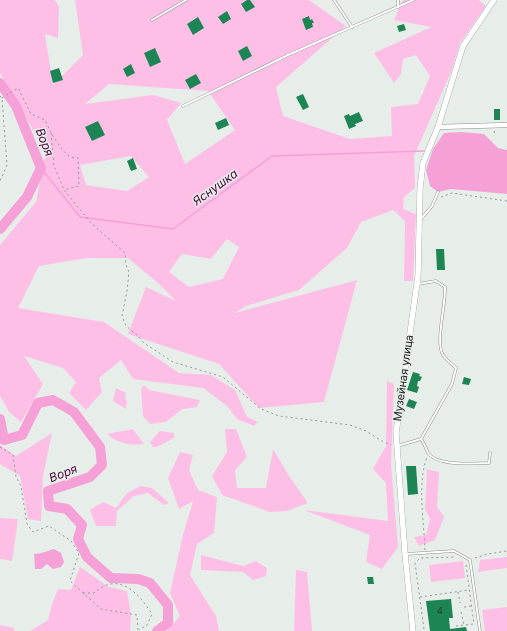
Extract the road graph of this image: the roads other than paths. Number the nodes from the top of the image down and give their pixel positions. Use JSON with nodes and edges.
{"nodes":[{"id":1,"x":186,"y":0,"type":"edge"},
{"id":2,"x":334,"y":0,"type":"edge"},
{"id":3,"x":398,"y":0,"type":"edge"},
{"id":4,"x":414,"y":0,"type":"edge"},
{"id":5,"x":494,"y":0,"type":"edge"},
{"id":6,"x":398,"y":7,"type":"junction"},
{"id":7,"x":152,"y":20,"type":"dead end"},
{"id":8,"x":352,"y":27,"type":"junction"},
{"id":9,"x":183,"y":106,"type":"dead end"},
{"id":10,"x":507,"y":124,"type":"edge"},
{"id":11,"x":438,"y":127,"type":"junction"},
{"id":12,"x":438,"y":192,"type":"dead end"},
{"id":13,"x":419,"y":221,"type":"junction"},
{"id":14,"x":416,"y":284,"type":"junction"},
{"id":15,"x":421,"y":438,"type":"junction"},
{"id":16,"x":397,"y":447,"type":"junction"},
{"id":17,"x":490,"y":453,"type":"dead end"},
{"id":18,"x":405,"y":554,"type":"junction"},
{"id":19,"x":414,"y":631,"type":"edge"},
{"id":20,"x":480,"y":631,"type":"edge"}],
"edges":[{"from":1,"to":7,"type":"lane"},
{"from":2,"to":8,"type":"lane"},
{"from":3,"to":6,"type":"lane"},
{"from":4,"to":6,"type":"lane"},
{"from":5,"to":11,"type":"street","name":"Музейная улица"},
{"from":6,"to":8,"type":"lane"},
{"from":8,"to":9,"type":"lane"},
{"from":10,"to":11,"type":"street"},
{"from":11,"to":13,"type":"street","name":"Музейная улица"},
{"from":12,"to":13,"type":"lane"},
{"from":13,"to":14,"type":"street","name":"Музейная улица"},
{"from":14,"to":15,"type":"lane"},
{"from":14,"to":16,"type":"street","name":"Музейная улица"},
{"from":15,"to":16,"type":"lane"},
{"from":15,"to":17,"type":"lane"},
{"from":16,"to":18,"type":"street","name":"Музейная улица"},
{"from":18,"to":19,"type":"street","name":"Музейная улица"},
{"from":18,"to":20,"type":"lane"}]}
